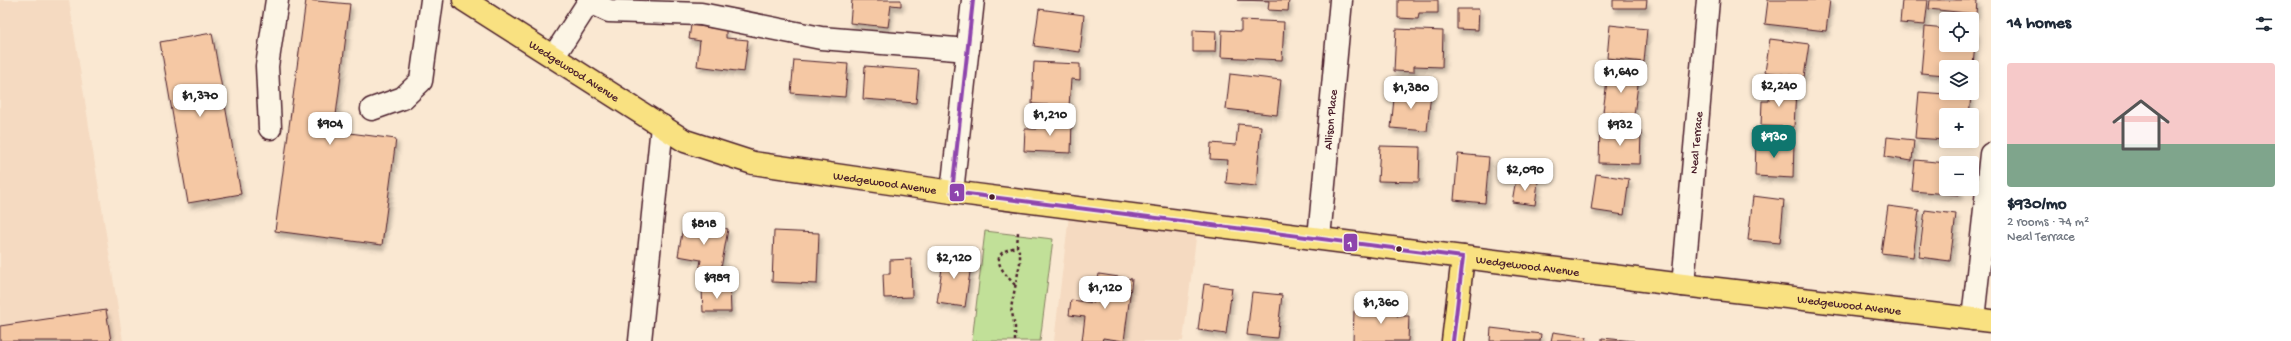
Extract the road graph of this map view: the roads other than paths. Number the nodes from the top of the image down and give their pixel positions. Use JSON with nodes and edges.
{"nodes":[{"id":1,"x":277,"y":0,"type":"edge"},
{"id":2,"x":432,"y":0,"type":"edge"},
{"id":3,"x":464,"y":0,"type":"edge"},
{"id":4,"x":973,"y":0,"type":"edge"},
{"id":5,"x":1341,"y":0,"type":"edge"},
{"id":6,"x":1708,"y":0,"type":"edge"},
{"id":7,"x":589,"y":1,"type":"edge"},
{"id":8,"x":968,"y":50,"type":"junction"},
{"id":9,"x":554,"y":56,"type":"junction"},
{"id":10,"x":372,"y":109,"type":"dead end"},
{"id":11,"x":662,"y":126,"type":"junction"},
{"id":12,"x":270,"y":128,"type":"dead end"},
{"id":13,"x":1991,"y":154,"type":"edge"},
{"id":14,"x":952,"y":192,"type":"junction"},
{"id":15,"x":1319,"y":238,"type":"junction"},
{"id":16,"x":1463,"y":257,"type":"junction"},
{"id":17,"x":1683,"y":285,"type":"junction"},
{"id":18,"x":1982,"y":320,"type":"edge"},
{"id":19,"x":640,"y":341,"type":"edge"},
{"id":20,"x":1453,"y":341,"type":"edge"}],
"edges":[{"from":1,"to":12,"type":"street"},
{"from":2,"to":10,"type":"street"},
{"from":3,"to":9,"type":"main road","name":"Wedgewood Avenue"},
{"from":4,"to":8,"type":"street"},
{"from":5,"to":15,"type":"street","name":"Allison Place"},
{"from":6,"to":17,"type":"street","name":"Neal Terrace"},
{"from":7,"to":8,"type":"street"},
{"from":7,"to":9,"type":"street"},
{"from":8,"to":14,"type":"street"},
{"from":9,"to":11,"type":"main road","name":"Wedgewood Avenue"},
{"from":11,"to":14,"type":"main road","name":"Wedgewood Avenue"},
{"from":11,"to":19,"type":"street"},
{"from":13,"to":18,"type":"street"},
{"from":14,"to":15,"type":"main road","name":"Wedgewood Avenue"},
{"from":15,"to":16,"type":"main road","name":"Wedgewood Avenue"},
{"from":16,"to":17,"type":"main road","name":"Wedgewood Avenue"},
{"from":16,"to":20,"type":"main road"},
{"from":17,"to":18,"type":"main road","name":"Wedgewood Avenue"}]}
